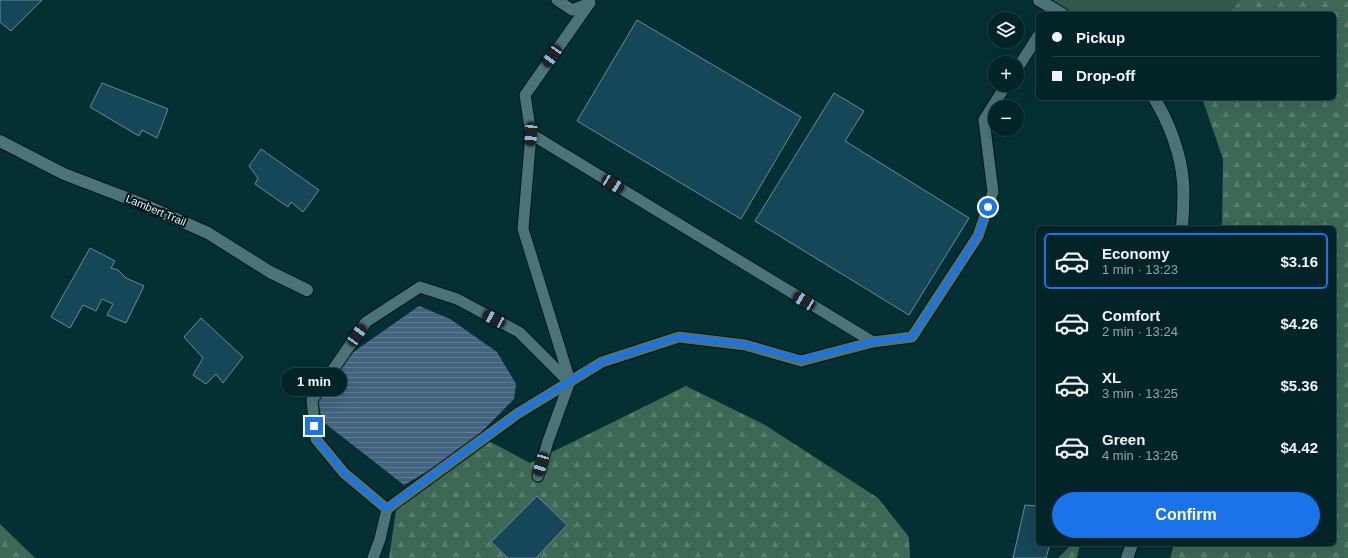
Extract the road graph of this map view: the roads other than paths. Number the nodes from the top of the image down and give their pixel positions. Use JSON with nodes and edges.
{"nodes":[{"id":1,"x":557,"y":0,"type":"edge"},
{"id":2,"x":1039,"y":0,"type":"edge"},
{"id":3,"x":590,"y":2,"type":"edge"},
{"id":4,"x":1055,"y":12,"type":"edge"},
{"id":5,"x":1036,"y":39,"type":"edge"},
{"id":6,"x":1024,"y":57,"type":"edge"},
{"id":7,"x":1002,"y":92,"type":"edge"},
{"id":8,"x":1155,"y":100,"type":"edge"},
{"id":9,"x":531,"y":134,"type":"junction"},
{"id":10,"x":0,"y":141,"type":"edge"},
{"id":11,"x":1182,"y":226,"type":"edge"},
{"id":12,"x":307,"y":290,"type":"dead end"},
{"id":13,"x":872,"y":342,"type":"junction"},
{"id":14,"x":569,"y":382,"type":"junction"},
{"id":15,"x":538,"y":476,"type":"dead end"},
{"id":16,"x":386,"y":509,"type":"junction"},
{"id":17,"x":1131,"y":546,"type":"edge"},
{"id":18,"x":373,"y":558,"type":"edge"},
{"id":19,"x":1127,"y":558,"type":"edge"}],
"edges":[{"from":1,"to":3,"type":"lane"},
{"from":2,"to":4,"type":"street"},
{"from":3,"to":9,"type":"lane"},
{"from":5,"to":6,"type":"lane"},
{"from":7,"to":13,"type":"lane"},
{"from":8,"to":11,"type":"street"},
{"from":9,"to":13,"type":"lane"},
{"from":9,"to":14,"type":"lane"},
{"from":10,"to":12,"type":"street","name":"Lambert Trail"},
{"from":13,"to":14,"type":"lane"},
{"from":14,"to":15,"type":"lane"},
{"from":14,"to":16,"type":"lane"},
{"from":14,"to":16,"type":"lane"},
{"from":16,"to":18,"type":"lane"},
{"from":17,"to":19,"type":"street"}]}
